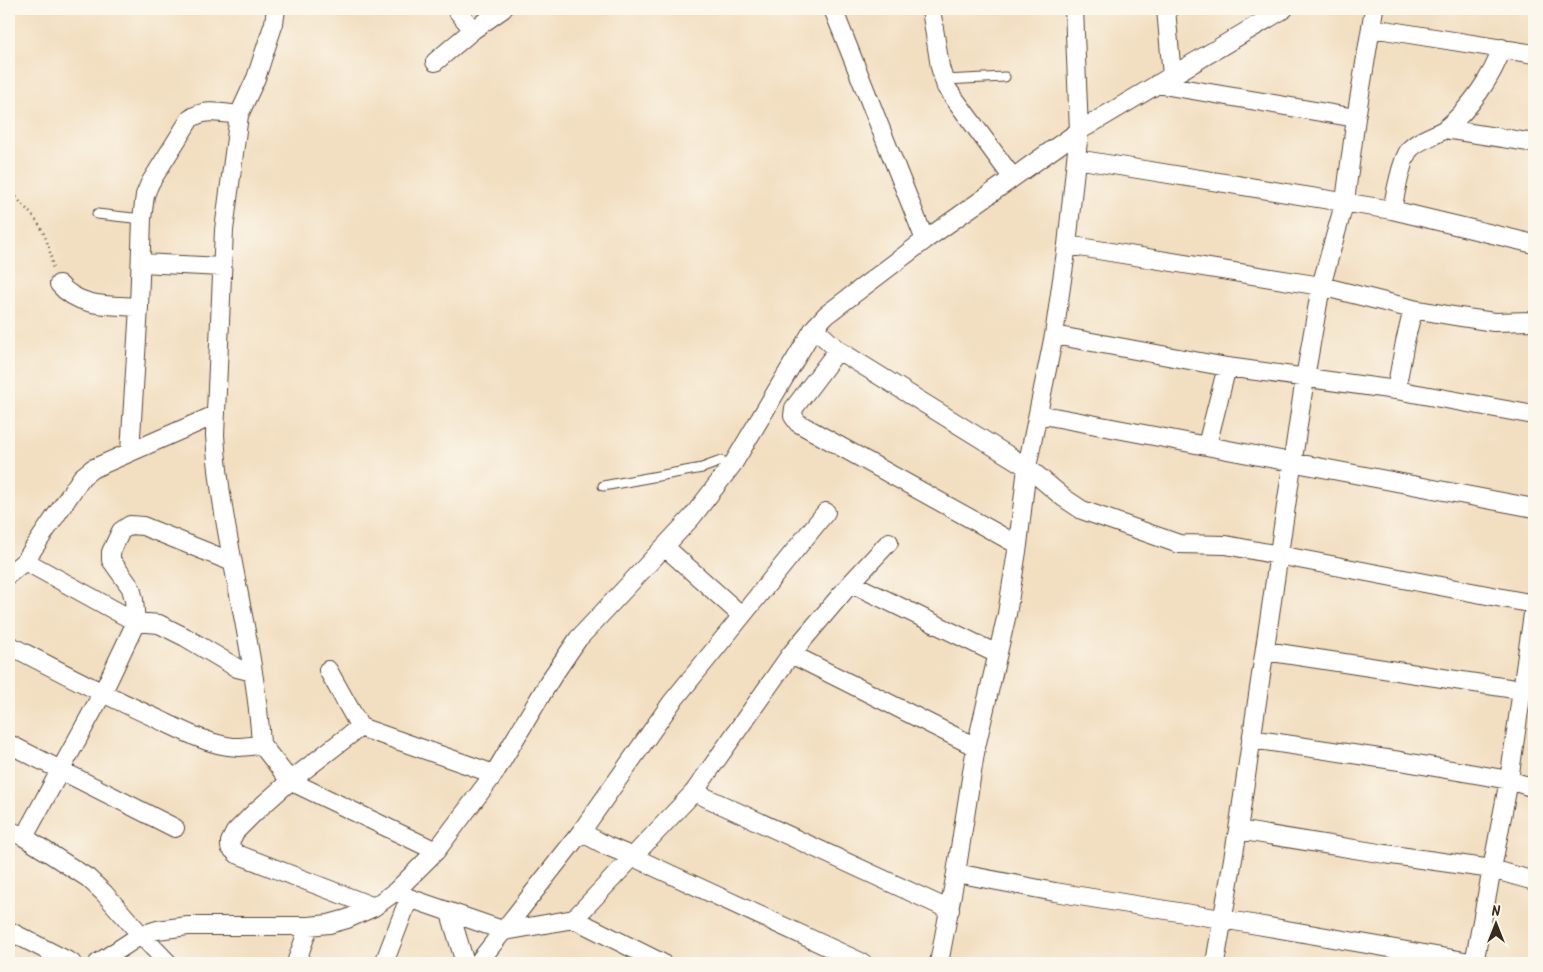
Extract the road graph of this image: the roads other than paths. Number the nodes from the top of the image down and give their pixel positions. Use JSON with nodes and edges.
{"nodes":[{"id":1,"x":276,"y":9,"type":"edge"},
{"id":2,"x":456,"y":9,"type":"edge"},
{"id":3,"x":503,"y":9,"type":"edge"},
{"id":4,"x":833,"y":9,"type":"edge"},
{"id":5,"x":931,"y":9,"type":"edge"},
{"id":6,"x":1074,"y":9,"type":"edge"},
{"id":7,"x":1166,"y":9,"type":"edge"},
{"id":8,"x":1284,"y":9,"type":"edge"},
{"id":9,"x":1374,"y":9,"type":"edge"},
{"id":10,"x":1372,"y":28,"type":"junction"},
{"id":11,"x":473,"y":30,"type":"junction"},
{"id":12,"x":1502,"y":48,"type":"junction"},
{"id":13,"x":1534,"y":54,"type":"edge"},
{"id":14,"x":435,"y":62,"type":"dead end"},
{"id":15,"x":1005,"y":77,"type":"dead end"},
{"id":16,"x":944,"y":80,"type":"junction"},
{"id":17,"x":1164,"y":80,"type":"junction"},
{"id":18,"x":239,"y":115,"type":"junction"},
{"id":19,"x":1356,"y":118,"type":"junction"},
{"id":20,"x":1445,"y":129,"type":"junction"},
{"id":21,"x":1079,"y":131,"type":"junction"},
{"id":22,"x":1534,"y":143,"type":"edge"},
{"id":23,"x":1076,"y":159,"type":"junction"},
{"id":24,"x":1012,"y":177,"type":"junction"},
{"id":25,"x":1345,"y":201,"type":"junction"},
{"id":26,"x":1392,"y":210,"type":"junction"},
{"id":27,"x":97,"y":214,"type":"dead end"},
{"id":28,"x":142,"y":220,"type":"junction"},
{"id":29,"x":925,"y":240,"type":"junction"},
{"id":30,"x":1534,"y":244,"type":"edge"},
{"id":31,"x":1067,"y":245,"type":"junction"},
{"id":32,"x":141,"y":263,"type":"junction"},
{"id":33,"x":222,"y":267,"type":"junction"},
{"id":34,"x":59,"y":284,"type":"road end"},
{"id":35,"x":1321,"y":286,"type":"junction"},
{"id":36,"x":139,"y":307,"type":"junction"},
{"id":37,"x":1413,"y":309,"type":"junction"},
{"id":38,"x":1534,"y":321,"type":"edge"},
{"id":39,"x":814,"y":328,"type":"junction"},
{"id":40,"x":1054,"y":335,"type":"junction"},
{"id":41,"x":838,"y":350,"type":"junction"},
{"id":42,"x":1227,"y":367,"type":"junction"},
{"id":43,"x":1305,"y":378,"type":"junction"},
{"id":44,"x":1396,"y":390,"type":"junction"},
{"id":45,"x":215,"y":414,"type":"junction"},
{"id":46,"x":1038,"y":414,"type":"junction"},
{"id":47,"x":1534,"y":415,"type":"edge"},
{"id":48,"x":1206,"y":445,"type":"junction"},
{"id":49,"x":130,"y":452,"type":"junction"},
{"id":50,"x":1293,"y":461,"type":"junction"},
{"id":51,"x":733,"y":464,"type":"junction"},
{"id":52,"x":1027,"y":467,"type":"junction"},
{"id":53,"x":603,"y":486,"type":"dead end"},
{"id":54,"x":1534,"y":508,"type":"edge"},
{"id":55,"x":826,"y":512,"type":"dead end"},
{"id":56,"x":889,"y":542,"type":"dead end"},
{"id":57,"x":1018,"y":545,"type":"junction"},
{"id":58,"x":665,"y":547,"type":"junction"},
{"id":59,"x":1279,"y":555,"type":"junction"},
{"id":60,"x":25,"y":561,"type":"junction"},
{"id":61,"x":232,"y":562,"type":"junction"},
{"id":62,"x":9,"y":574,"type":"edge"},
{"id":63,"x":851,"y":583,"type":"junction"},
{"id":64,"x":1534,"y":606,"type":"edge"},
{"id":65,"x":741,"y":615,"type":"junction"},
{"id":66,"x":136,"y":622,"type":"junction"},
{"id":67,"x":9,"y":645,"type":"edge"},
{"id":68,"x":1265,"y":651,"type":"junction"},
{"id":69,"x":791,"y":654,"type":"junction"},
{"id":70,"x":997,"y":654,"type":"junction"},
{"id":71,"x":328,"y":670,"type":"dead end"},
{"id":72,"x":253,"y":672,"type":"junction"},
{"id":73,"x":1521,"y":690,"type":"junction"},
{"id":74,"x":102,"y":694,"type":"junction"},
{"id":75,"x":360,"y":727,"type":"junction"},
{"id":76,"x":1251,"y":739,"type":"junction"},
{"id":77,"x":9,"y":744,"type":"edge"},
{"id":78,"x":261,"y":744,"type":"junction"},
{"id":79,"x":976,"y":746,"type":"junction"},
{"id":80,"x":59,"y":770,"type":"junction"},
{"id":81,"x":494,"y":774,"type":"junction"},
{"id":82,"x":1509,"y":780,"type":"junction"},
{"id":83,"x":290,"y":781,"type":"junction"},
{"id":84,"x":1534,"y":788,"type":"edge"},
{"id":85,"x":694,"y":792,"type":"junction"},
{"id":86,"x":175,"y":828,"type":"dead end"},
{"id":87,"x":1238,"y":830,"type":"junction"},
{"id":88,"x":580,"y":832,"type":"junction"},
{"id":89,"x":16,"y":834,"type":"edge"},
{"id":90,"x":436,"y":851,"type":"junction"},
{"id":91,"x":633,"y":856,"type":"junction"},
{"id":92,"x":1492,"y":869,"type":"junction"},
{"id":93,"x":956,"y":873,"type":"junction"},
{"id":94,"x":1534,"y":881,"type":"edge"},
{"id":95,"x":402,"y":895,"type":"junction"},
{"id":96,"x":374,"y":907,"type":"junction"},
{"id":97,"x":950,"y":910,"type":"junction"},
{"id":98,"x":450,"y":913,"type":"junction"},
{"id":99,"x":574,"y":919,"type":"junction"},
{"id":100,"x":1223,"y":919,"type":"junction"},
{"id":101,"x":309,"y":926,"type":"junction"},
{"id":102,"x":9,"y":931,"type":"edge"},
{"id":103,"x":504,"y":931,"type":"junction"},
{"id":104,"x":141,"y":935,"type":"junction"},
{"id":105,"x":486,"y":960,"type":"edge"},
{"id":106,"x":72,"y":963,"type":"edge"},
{"id":107,"x":98,"y":963,"type":"edge"},
{"id":108,"x":168,"y":963,"type":"edge"},
{"id":109,"x":296,"y":963,"type":"edge"},
{"id":110,"x":384,"y":963,"type":"edge"},
{"id":111,"x":465,"y":963,"type":"edge"},
{"id":112,"x":662,"y":963,"type":"edge"},
{"id":113,"x":863,"y":963,"type":"edge"},
{"id":114,"x":940,"y":963,"type":"edge"},
{"id":115,"x":1215,"y":963,"type":"edge"},
{"id":116,"x":1475,"y":963,"type":"edge"}],
"edges":[{"from":1,"to":18,"type":"street"},
{"from":2,"to":11,"type":"street"},
{"from":3,"to":11,"type":"street"},
{"from":4,"to":29,"type":"street"},
{"from":5,"to":16,"type":"street"},
{"from":6,"to":21,"type":"street"},
{"from":7,"to":17,"type":"street"},
{"from":8,"to":17,"type":"street"},
{"from":9,"to":10,"type":"street"},
{"from":10,"to":12,"type":"street"},
{"from":10,"to":19,"type":"street"},
{"from":11,"to":14,"type":"street"},
{"from":12,"to":13,"type":"street"},
{"from":12,"to":20,"type":"street"},
{"from":15,"to":16,"type":"lane"},
{"from":16,"to":24,"type":"street"},
{"from":17,"to":19,"type":"street"},
{"from":17,"to":21,"type":"street"},
{"from":18,"to":28,"type":"street"},
{"from":18,"to":33,"type":"street"},
{"from":19,"to":25,"type":"street"},
{"from":20,"to":22,"type":"street"},
{"from":20,"to":26,"type":"street"},
{"from":21,"to":23,"type":"street"},
{"from":21,"to":24,"type":"street"},
{"from":23,"to":25,"type":"street"},
{"from":23,"to":31,"type":"street"},
{"from":24,"to":29,"type":"street"},
{"from":25,"to":26,"type":"street"},
{"from":25,"to":35,"type":"street"},
{"from":26,"to":30,"type":"street"},
{"from":27,"to":28,"type":"lane"},
{"from":28,"to":32,"type":"street"},
{"from":29,"to":39,"type":"street"},
{"from":31,"to":35,"type":"street"},
{"from":31,"to":40,"type":"street"},
{"from":32,"to":33,"type":"street"},
{"from":32,"to":36,"type":"street"},
{"from":33,"to":45,"type":"street"},
{"from":34,"to":36,"type":"street"},
{"from":35,"to":37,"type":"street"},
{"from":35,"to":43,"type":"street"},
{"from":36,"to":49,"type":"street"},
{"from":37,"to":38,"type":"street"},
{"from":37,"to":44,"type":"street"},
{"from":39,"to":41,"type":"street"},
{"from":39,"to":51,"type":"street"},
{"from":40,"to":42,"type":"street"},
{"from":40,"to":46,"type":"street"},
{"from":41,"to":52,"type":"street"},
{"from":41,"to":57,"type":"street"},
{"from":42,"to":43,"type":"street"},
{"from":42,"to":48,"type":"street"},
{"from":43,"to":44,"type":"street"},
{"from":43,"to":50,"type":"street"},
{"from":44,"to":47,"type":"street"},
{"from":45,"to":49,"type":"street"},
{"from":45,"to":61,"type":"street"},
{"from":46,"to":48,"type":"street"},
{"from":46,"to":52,"type":"street"},
{"from":48,"to":50,"type":"street"},
{"from":49,"to":60,"type":"street"},
{"from":50,"to":54,"type":"street"},
{"from":50,"to":59,"type":"street"},
{"from":51,"to":53,"type":"lane"},
{"from":51,"to":58,"type":"street"},
{"from":52,"to":57,"type":"street"},
{"from":52,"to":59,"type":"street"},
{"from":55,"to":65,"type":"street"},
{"from":56,"to":63,"type":"street"},
{"from":57,"to":70,"type":"street"},
{"from":58,"to":65,"type":"street"},
{"from":58,"to":81,"type":"street"},
{"from":59,"to":64,"type":"street"},
{"from":59,"to":68,"type":"street"},
{"from":60,"to":62,"type":"street"},
{"from":60,"to":66,"type":"street"},
{"from":61,"to":66,"type":"street"},
{"from":61,"to":72,"type":"street"},
{"from":63,"to":69,"type":"street"},
{"from":63,"to":70,"type":"street"},
{"from":64,"to":73,"type":"street"},
{"from":65,"to":88,"type":"street"},
{"from":66,"to":72,"type":"street"},
{"from":66,"to":74,"type":"street"},
{"from":67,"to":74,"type":"street"},
{"from":68,"to":73,"type":"street"},
{"from":68,"to":76,"type":"street"},
{"from":69,"to":79,"type":"street"},
{"from":69,"to":85,"type":"street"},
{"from":70,"to":79,"type":"street"},
{"from":71,"to":75,"type":"street"},
{"from":72,"to":78,"type":"street"},
{"from":73,"to":82,"type":"street"},
{"from":74,"to":78,"type":"street"},
{"from":74,"to":80,"type":"street"},
{"from":75,"to":81,"type":"street"},
{"from":75,"to":83,"type":"street"},
{"from":76,"to":82,"type":"street"},
{"from":76,"to":87,"type":"street"},
{"from":77,"to":80,"type":"street"},
{"from":78,"to":83,"type":"street"},
{"from":79,"to":93,"type":"street"},
{"from":80,"to":86,"type":"street"},
{"from":80,"to":89,"type":"street"},
{"from":81,"to":90,"type":"street"},
{"from":82,"to":84,"type":"street"},
{"from":82,"to":92,"type":"street"},
{"from":83,"to":90,"type":"street"},
{"from":83,"to":96,"type":"street"},
{"from":85,"to":91,"type":"street"},
{"from":85,"to":97,"type":"street"},
{"from":87,"to":92,"type":"street"},
{"from":87,"to":100,"type":"street"},
{"from":88,"to":91,"type":"street"},
{"from":88,"to":103,"type":"street"},
{"from":89,"to":104,"type":"street"},
{"from":90,"to":95,"type":"street"},
{"from":91,"to":99,"type":"street"},
{"from":91,"to":113,"type":"street"},
{"from":92,"to":94,"type":"street"},
{"from":92,"to":116,"type":"street"},
{"from":93,"to":97,"type":"street"},
{"from":93,"to":100,"type":"street"},
{"from":95,"to":96,"type":"street"},
{"from":95,"to":98,"type":"street"},
{"from":95,"to":110,"type":"street"},
{"from":96,"to":101,"type":"street"},
{"from":97,"to":114,"type":"street"},
{"from":98,"to":103,"type":"street"},
{"from":98,"to":111,"type":"street"},
{"from":99,"to":103,"type":"street"},
{"from":99,"to":112,"type":"street"},
{"from":100,"to":115,"type":"street"},
{"from":100,"to":116,"type":"street"},
{"from":101,"to":104,"type":"street"},
{"from":101,"to":109,"type":"street"},
{"from":102,"to":106,"type":"street"},
{"from":103,"to":105,"type":"street"},
{"from":104,"to":107,"type":"street"},
{"from":104,"to":108,"type":"street"}]}
